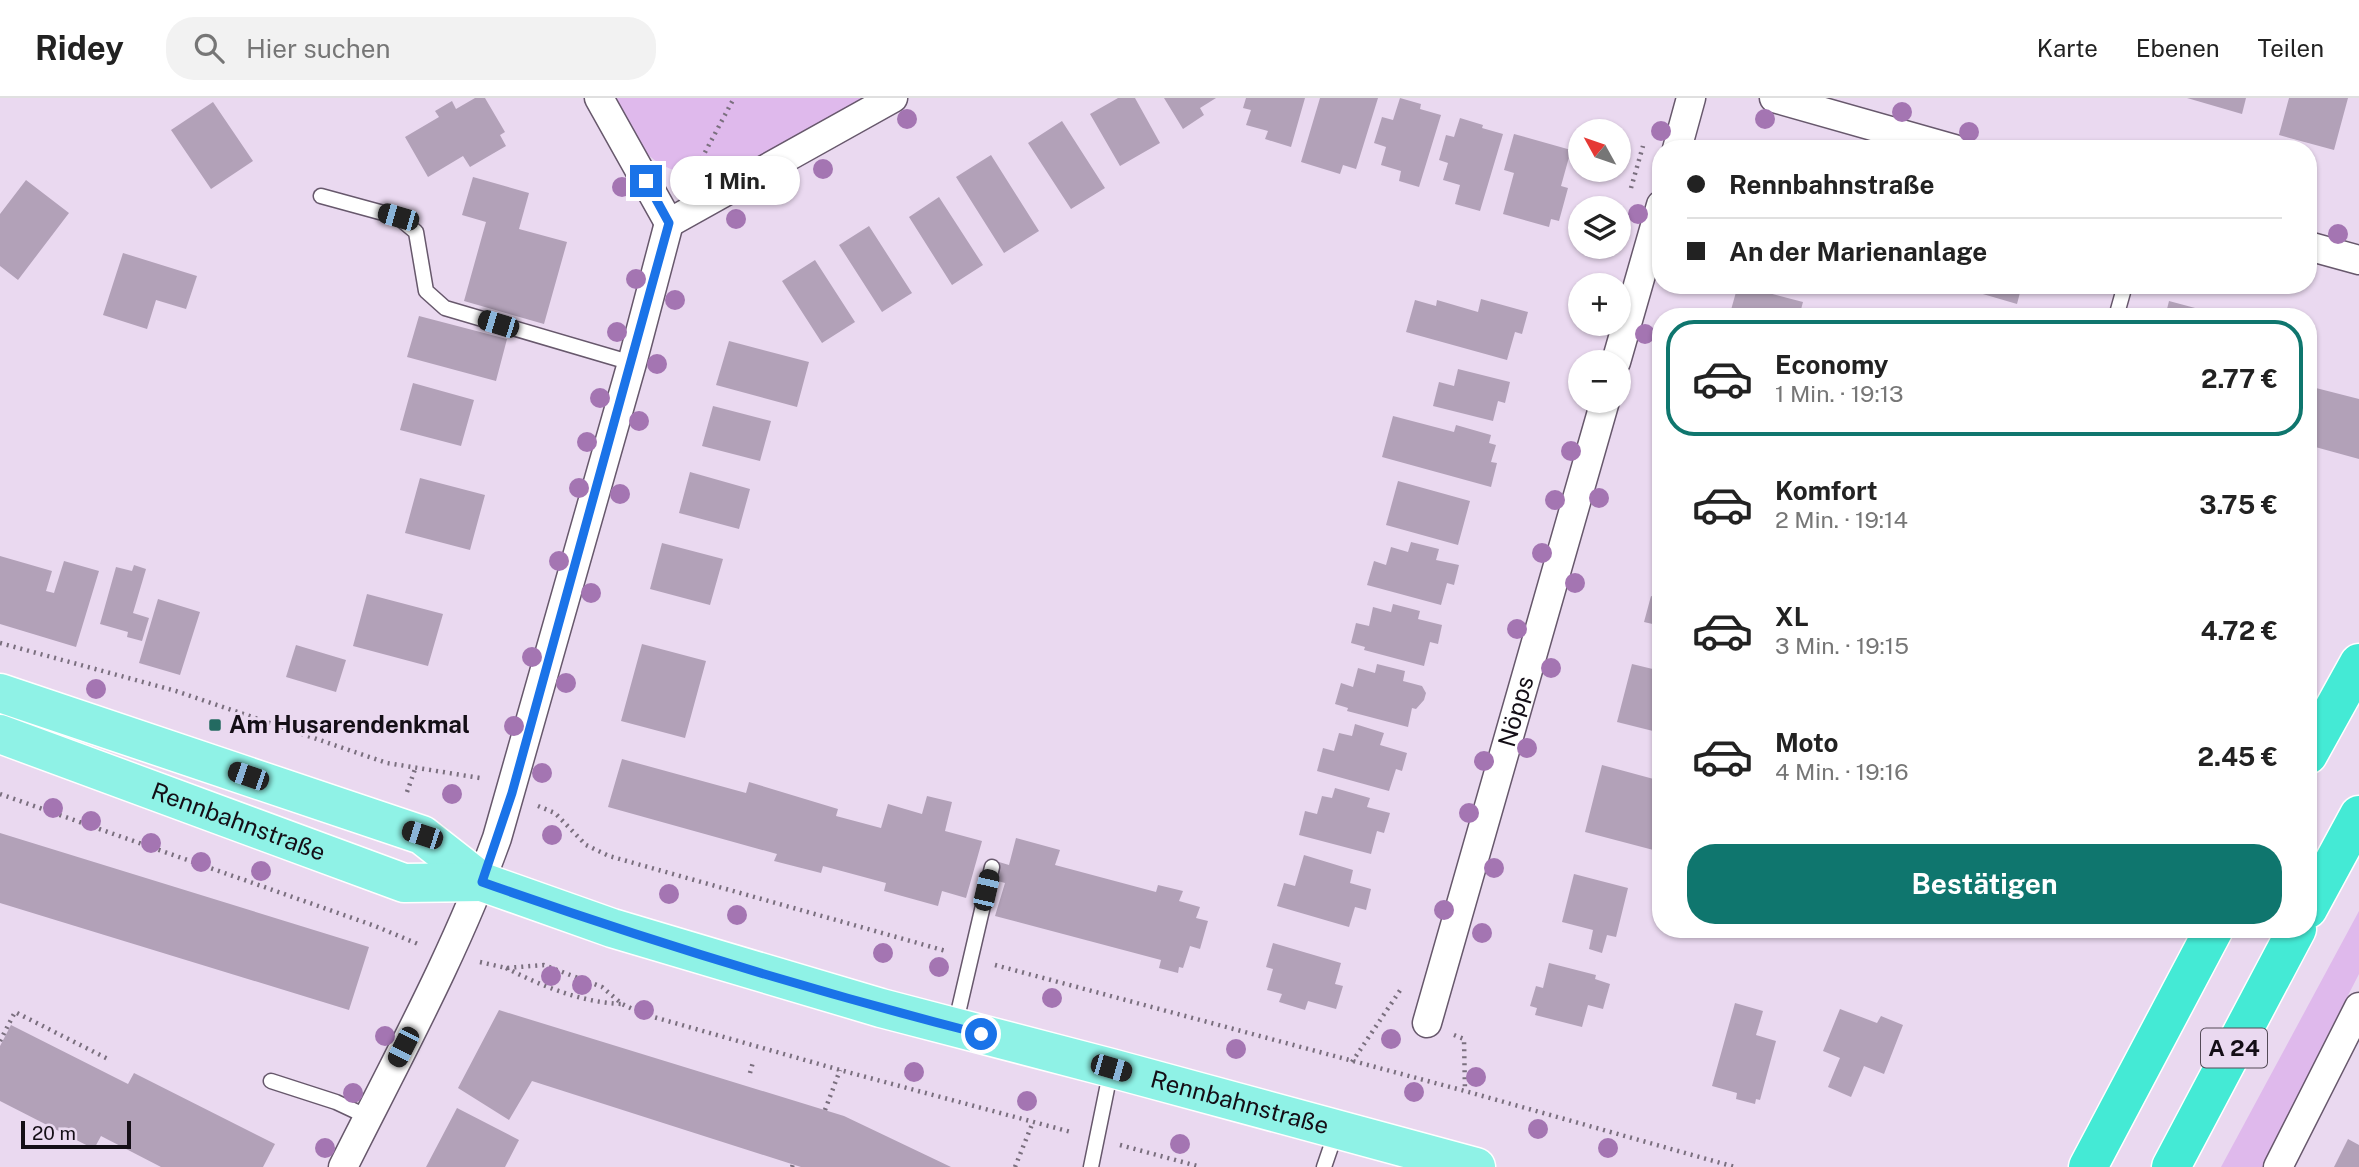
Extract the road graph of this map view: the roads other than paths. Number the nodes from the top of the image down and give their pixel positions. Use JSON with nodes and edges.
{"nodes":[{"id":1,"x":599,"y":98,"type":"edge"},
{"id":2,"x":893,"y":98,"type":"edge"},
{"id":3,"x":1691,"y":98,"type":"edge"},
{"id":4,"x":1774,"y":98,"type":"edge"},
{"id":5,"x":1679,"y":140,"type":"edge"},
{"id":6,"x":1922,"y":140,"type":"edge"},
{"id":7,"x":321,"y":195,"type":"dead end"},
{"id":8,"x":669,"y":223,"type":"junction"},
{"id":9,"x":1652,"y":236,"type":"edge"},
{"id":10,"x":2317,"y":248,"type":"edge"},
{"id":11,"x":2359,"y":260,"type":"edge"},
{"id":12,"x":1619,"y":350,"type":"edge"},
{"id":13,"x":632,"y":363,"type":"junction"},
{"id":14,"x":1602,"y":413,"type":"edge"},
{"id":15,"x":2359,"y":663,"type":"edge"},
{"id":16,"x":0,"y":693,"type":"edge"},
{"id":17,"x":0,"y":734,"type":"edge"},
{"id":18,"x":2317,"y":739,"type":"edge"},
{"id":19,"x":2359,"y":816,"type":"edge"},
{"id":20,"x":992,"y":867,"type":"dead end"},
{"id":21,"x":482,"y":882,"type":"junction"},
{"id":22,"x":2317,"y":893,"type":"edge"},
{"id":23,"x":2209,"y":938,"type":"edge"},
{"id":24,"x":2292,"y":938,"type":"edge"},
{"id":25,"x":2359,"y":1007,"type":"edge"},
{"id":26,"x":1427,"y":1023,"type":"dead end"},
{"id":27,"x":955,"y":1027,"type":"junction"},
{"id":28,"x":1111,"y":1068,"type":"junction"},
{"id":29,"x":271,"y":1081,"type":"dead end"},
{"id":30,"x":368,"y":1117,"type":"junction"},
{"id":31,"x":1337,"y":1130,"type":"junction"},
{"id":32,"x":343,"y":1167,"type":"edge"},
{"id":33,"x":1091,"y":1167,"type":"edge"},
{"id":34,"x":1324,"y":1167,"type":"edge"},
{"id":35,"x":1476,"y":1167,"type":"edge"},
{"id":36,"x":2088,"y":1167,"type":"edge"},
{"id":37,"x":2171,"y":1167,"type":"edge"},
{"id":38,"x":2278,"y":1167,"type":"edge"}],
"edges":[{"from":1,"to":8,"type":"street"},
{"from":2,"to":8,"type":"street"},
{"from":3,"to":5,"type":"street"},
{"from":4,"to":6,"type":"street"},
{"from":7,"to":13,"type":"lane"},
{"from":8,"to":13,"type":"street"},
{"from":9,"to":12,"type":"street"},
{"from":10,"to":11,"type":"street"},
{"from":13,"to":21,"type":"street"},
{"from":14,"to":26,"type":"street","name":"Nöpps"},
{"from":15,"to":18,"type":"highway"},
{"from":16,"to":21,"type":"main road","name":"Rennbahnstraße"},
{"from":17,"to":21,"type":"main road","name":"Rennbahnstraße"},
{"from":19,"to":22,"type":"highway"},
{"from":20,"to":27,"type":"lane"},
{"from":21,"to":27,"type":"main road","name":"Rennbahnstraße"},
{"from":21,"to":30,"type":"street"},
{"from":23,"to":36,"type":"highway","number":"A 24"},
{"from":24,"to":37,"type":"highway","number":"A 24"},
{"from":25,"to":38,"type":"street"},
{"from":27,"to":28,"type":"main road","name":"Rennbahnstraße"},
{"from":28,"to":31,"type":"main road","name":"Rennbahnstraße"},
{"from":28,"to":33,"type":"lane"},
{"from":29,"to":30,"type":"lane"},
{"from":30,"to":32,"type":"street"},
{"from":31,"to":34,"type":"lane"},
{"from":31,"to":35,"type":"main road","name":"Rennbahnstraße"}]}
